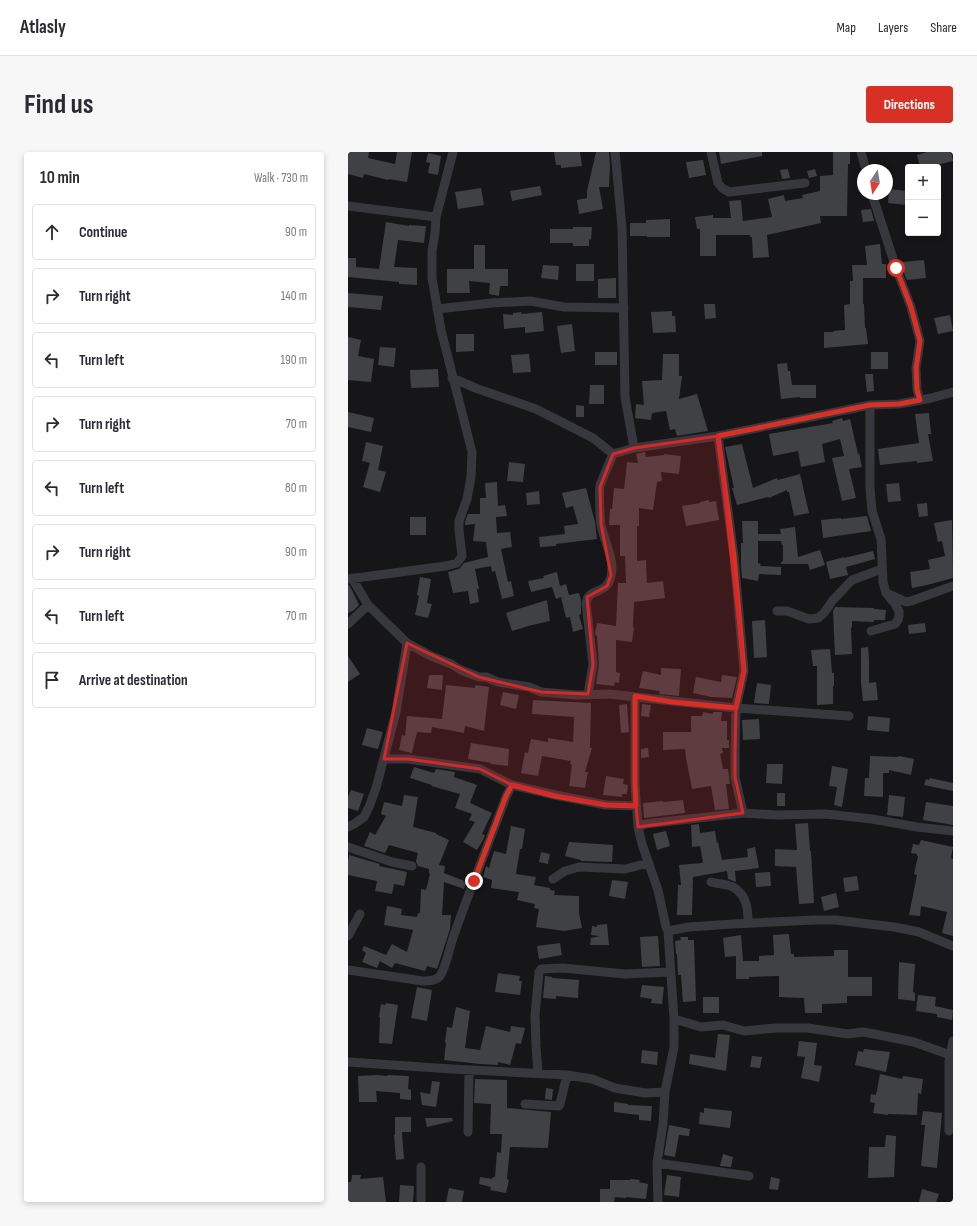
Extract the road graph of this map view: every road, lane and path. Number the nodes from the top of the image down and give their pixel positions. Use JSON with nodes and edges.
{"nodes":[{"id":1,"x":453,"y":152,"type":"edge"},
{"id":2,"x":615,"y":152,"type":"edge"},
{"id":3,"x":711,"y":152,"type":"edge"},
{"id":4,"x":861,"y":152,"type":"edge"},
{"id":5,"x":864,"y":164,"type":"edge"},
{"id":6,"x":805,"y":183,"type":"dead end"},
{"id":7,"x":874,"y":200,"type":"edge"},
{"id":8,"x":348,"y":206,"type":"edge"},
{"id":9,"x":436,"y":217,"type":"junction"},
{"id":10,"x":624,"y":308,"type":"junction"},
{"id":11,"x":437,"y":309,"type":"junction"},
{"id":12,"x":452,"y":378,"type":"junction"},
{"id":13,"x":953,"y":392,"type":"edge"},
{"id":14,"x":920,"y":400,"type":"junction"},
{"id":15,"x":870,"y":405,"type":"junction"},
{"id":16,"x":718,"y":436,"type":"junction"},
{"id":17,"x":634,"y":448,"type":"junction"},
{"id":18,"x":613,"y":454,"type":"junction"},
{"id":19,"x":882,"y":569,"type":"junction"},
{"id":20,"x":350,"y":578,"type":"edge"},
{"id":21,"x":953,"y":586,"type":"edge"},
{"id":22,"x":886,"y":592,"type":"junction"},
{"id":23,"x":368,"y":605,"type":"junction"},
{"id":24,"x":777,"y":611,"type":"dead end"},
{"id":25,"x":348,"y":624,"type":"edge"},
{"id":26,"x":871,"y":631,"type":"dead end"},
{"id":27,"x":408,"y":643,"type":"junction"},
{"id":28,"x":588,"y":694,"type":"junction"},
{"id":29,"x":635,"y":696,"type":"junction"},
{"id":30,"x":736,"y":708,"type":"junction"},
{"id":31,"x":849,"y":716,"type":"dead end"},
{"id":32,"x":384,"y":759,"type":"junction"},
{"id":33,"x":512,"y":785,"type":"junction"},
{"id":34,"x":636,"y":806,"type":"junction"},
{"id":35,"x":743,"y":813,"type":"junction"},
{"id":36,"x":348,"y":827,"type":"edge"},
{"id":37,"x":638,"y":827,"type":"junction"},
{"id":38,"x":953,"y":831,"type":"edge"},
{"id":39,"x":348,"y":847,"type":"edge"},
{"id":40,"x":649,"y":863,"type":"junction"},
{"id":41,"x":412,"y":866,"type":"dead end"},
{"id":42,"x":553,"y":880,"type":"dead end"},
{"id":43,"x":712,"y":882,"type":"dead end"},
{"id":44,"x":360,"y":914,"type":"dead end"},
{"id":45,"x":748,"y":923,"type":"junction"},
{"id":46,"x":668,"y":931,"type":"junction"},
{"id":47,"x":348,"y":936,"type":"edge"},
{"id":48,"x":953,"y":946,"type":"edge"},
{"id":49,"x":348,"y":970,"type":"edge"},
{"id":50,"x":670,"y":972,"type":"junction"},
{"id":51,"x":674,"y":1019,"type":"junction"},
{"id":52,"x":953,"y":1041,"type":"edge"},
{"id":53,"x":951,"y":1055,"type":"edge"},
{"id":54,"x":348,"y":1062,"type":"edge"},
{"id":55,"x":469,"y":1070,"type":"junction"},
{"id":56,"x":538,"y":1073,"type":"junction"},
{"id":57,"x":567,"y":1075,"type":"junction"},
{"id":58,"x":665,"y":1092,"type":"junction"},
{"id":59,"x":525,"y":1104,"type":"dead end"},
{"id":60,"x":949,"y":1131,"type":"dead end"},
{"id":61,"x":468,"y":1132,"type":"dead end"},
{"id":62,"x":657,"y":1163,"type":"junction"},
{"id":63,"x":421,"y":1167,"type":"dead end"},
{"id":64,"x":749,"y":1176,"type":"dead end"},
{"id":65,"x":421,"y":1202,"type":"edge"},
{"id":66,"x":658,"y":1202,"type":"edge"}],
"edges":[{"from":1,"to":9,"type":"street"},
{"from":2,"to":10,"type":"street"},
{"from":3,"to":6,"type":"street"},
{"from":4,"to":5,"type":"street"},
{"from":7,"to":14,"type":"street"},
{"from":8,"to":9,"type":"street"},
{"from":9,"to":11,"type":"street"},
{"from":10,"to":11,"type":"street"},
{"from":10,"to":17,"type":"street"},
{"from":11,"to":12,"type":"street"},
{"from":12,"to":18,"type":"street"},
{"from":12,"to":20,"type":"street"},
{"from":13,"to":14,"type":"street"},
{"from":14,"to":15,"type":"street"},
{"from":15,"to":16,"type":"street"},
{"from":15,"to":19,"type":"street"},
{"from":16,"to":17,"type":"street"},
{"from":16,"to":30,"type":"street"},
{"from":17,"to":18,"type":"street"},
{"from":18,"to":28,"type":"street"},
{"from":19,"to":22,"type":"street"},
{"from":19,"to":24,"type":"street"},
{"from":20,"to":23,"type":"street"},
{"from":21,"to":22,"type":"street"},
{"from":22,"to":26,"type":"street"},
{"from":23,"to":25,"type":"street"},
{"from":23,"to":27,"type":"street"},
{"from":27,"to":28,"type":"street"},
{"from":27,"to":32,"type":"street"},
{"from":28,"to":29,"type":"street"},
{"from":29,"to":30,"type":"street"},
{"from":29,"to":34,"type":"street"},
{"from":30,"to":31,"type":"street"},
{"from":30,"to":35,"type":"street"},
{"from":32,"to":33,"type":"street"},
{"from":32,"to":36,"type":"street"},
{"from":33,"to":34,"type":"street"},
{"from":33,"to":49,"type":"street"},
{"from":34,"to":37,"type":"street"},
{"from":35,"to":37,"type":"street"},
{"from":35,"to":38,"type":"street"},
{"from":37,"to":40,"type":"street"},
{"from":39,"to":41,"type":"street"},
{"from":40,"to":42,"type":"street"},
{"from":40,"to":46,"type":"street"},
{"from":43,"to":45,"type":"street"},
{"from":44,"to":47,"type":"street"},
{"from":45,"to":46,"type":"street"},
{"from":45,"to":48,"type":"street"},
{"from":46,"to":50,"type":"street"},
{"from":50,"to":51,"type":"street"},
{"from":50,"to":56,"type":"street"},
{"from":51,"to":53,"type":"street"},
{"from":51,"to":58,"type":"street"},
{"from":52,"to":53,"type":"street"},
{"from":53,"to":60,"type":"street"},
{"from":54,"to":55,"type":"street"},
{"from":55,"to":56,"type":"street"},
{"from":55,"to":61,"type":"street"},
{"from":56,"to":57,"type":"street"},
{"from":57,"to":58,"type":"street"},
{"from":57,"to":59,"type":"street"},
{"from":58,"to":62,"type":"street"},
{"from":62,"to":64,"type":"street"},
{"from":62,"to":66,"type":"street"},
{"from":63,"to":65,"type":"street"}]}
